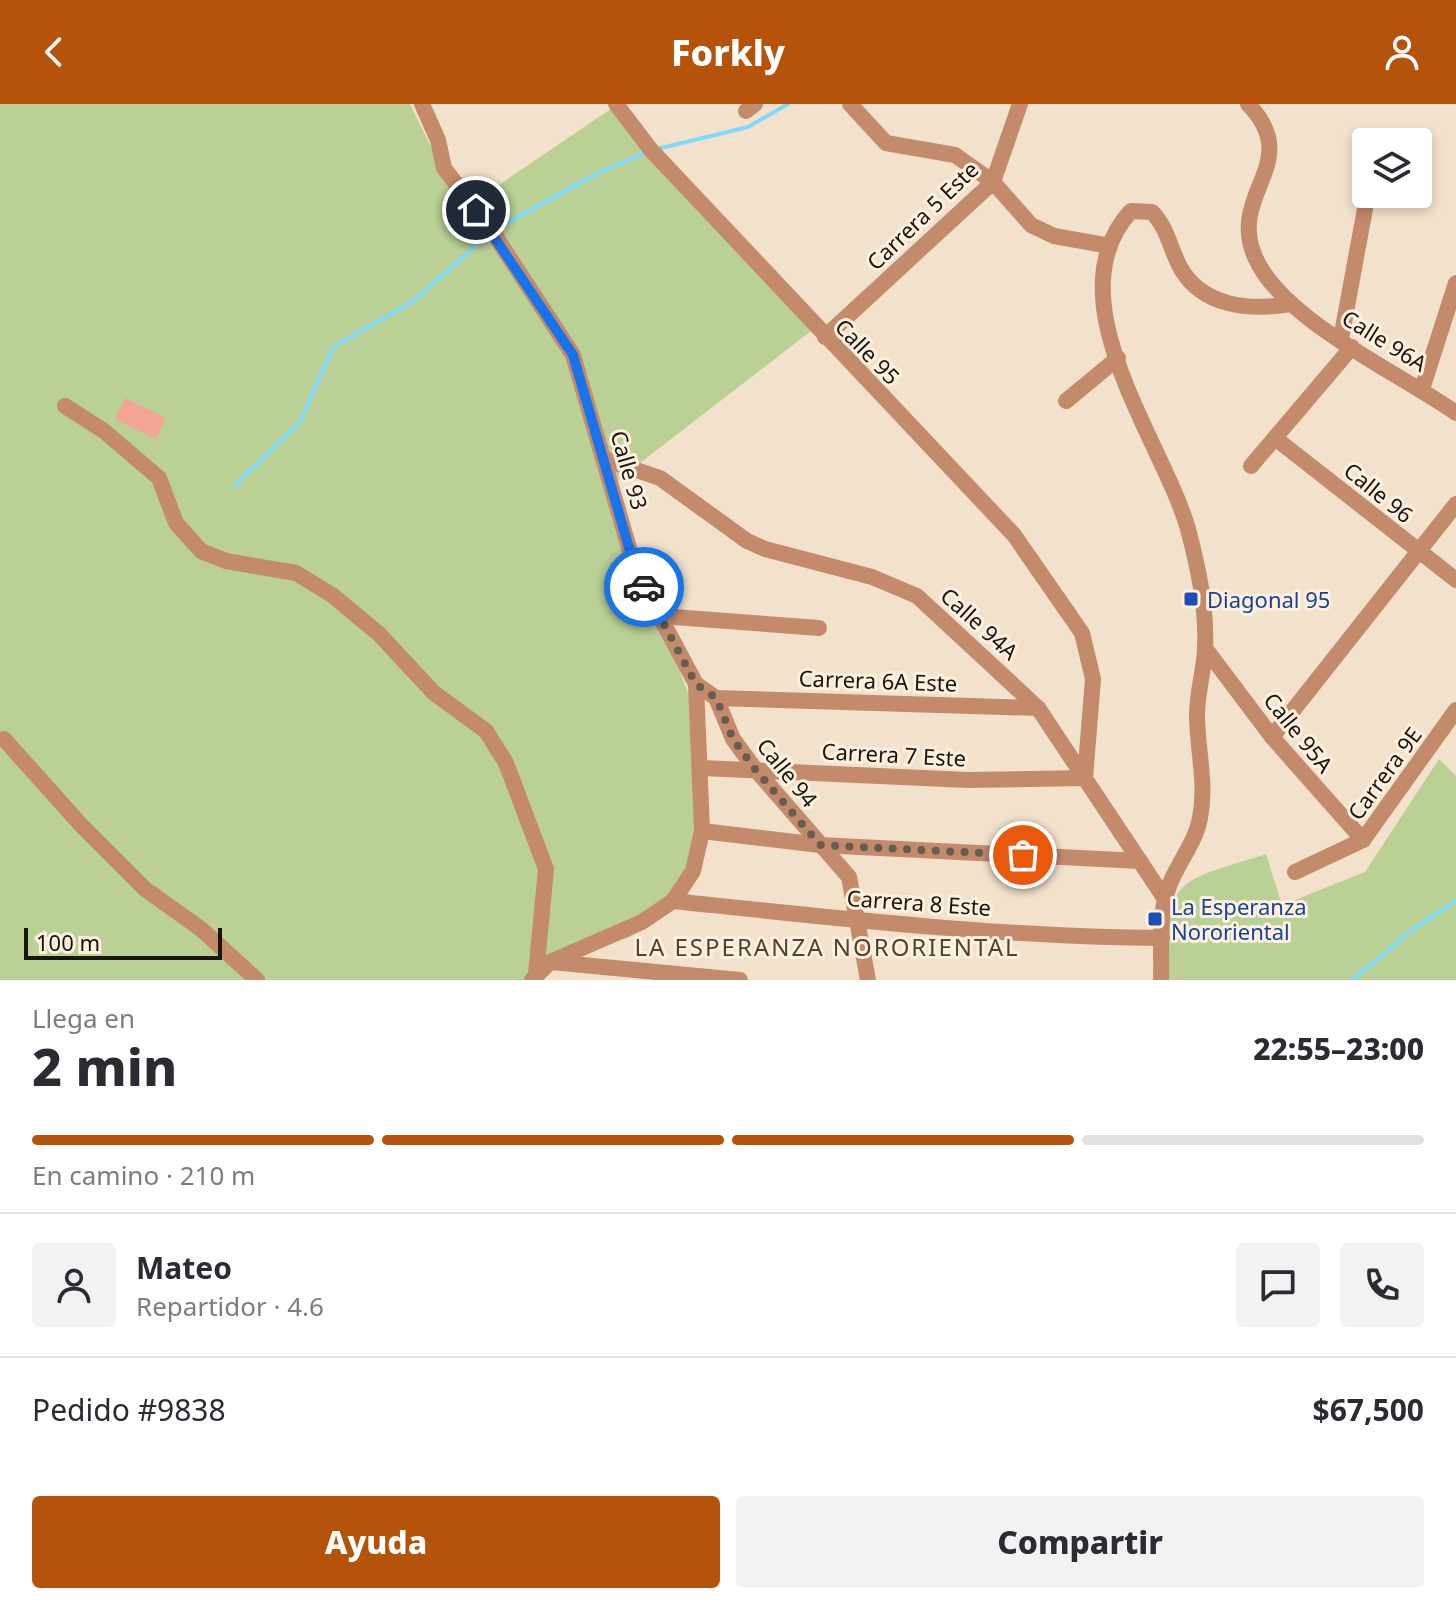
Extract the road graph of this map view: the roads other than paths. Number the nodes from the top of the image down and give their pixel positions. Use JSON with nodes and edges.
{"nodes":[{"id":1,"x":422,"y":104,"type":"edge"},
{"id":2,"x":616,"y":104,"type":"edge"},
{"id":3,"x":850,"y":104,"type":"edge"},
{"id":4,"x":1020,"y":104,"type":"edge"},
{"id":5,"x":1252,"y":108,"type":"edge"},
{"id":6,"x":993,"y":182,"type":"junction"},
{"id":7,"x":1366,"y":208,"type":"edge"},
{"id":8,"x":1110,"y":246,"type":"junction"},
{"id":9,"x":1456,"y":283,"type":"edge"},
{"id":10,"x":1290,"y":304,"type":"junction"},
{"id":11,"x":825,"y":337,"type":"junction"},
{"id":12,"x":1346,"y":343,"type":"junction"},
{"id":13,"x":1118,"y":358,"type":"junction"},
{"id":14,"x":1422,"y":389,"type":"junction"},
{"id":15,"x":1066,"y":401,"type":"dead end"},
{"id":16,"x":65,"y":406,"type":"dead end"},
{"id":17,"x":1456,"y":413,"type":"edge"},
{"id":18,"x":1275,"y":438,"type":"junction"},
{"id":19,"x":604,"y":459,"type":"junction"},
{"id":20,"x":1251,"y":466,"type":"dead end"},
{"id":21,"x":1456,"y":504,"type":"edge"},
{"id":22,"x":1417,"y":551,"type":"junction"},
{"id":23,"x":1456,"y":580,"type":"edge"},
{"id":24,"x":660,"y":616,"type":"junction"},
{"id":25,"x":819,"y":628,"type":"dead end"},
{"id":26,"x":1205,"y":648,"type":"junction"},
{"id":27,"x":696,"y":684,"type":"junction"},
{"id":28,"x":716,"y":698,"type":"junction"},
{"id":29,"x":1038,"y":708,"type":"junction"},
{"id":30,"x":1456,"y":710,"type":"edge"},
{"id":31,"x":1272,"y":737,"type":"junction"},
{"id":32,"x":4,"y":739,"type":"dead end"},
{"id":33,"x":701,"y":768,"type":"junction"},
{"id":34,"x":755,"y":769,"type":"junction"},
{"id":35,"x":1085,"y":778,"type":"junction"},
{"id":36,"x":702,"y":831,"type":"junction"},
{"id":37,"x":1363,"y":840,"type":"junction"},
{"id":38,"x":820,"y":845,"type":"junction"},
{"id":39,"x":1140,"y":861,"type":"junction"},
{"id":40,"x":1295,"y":872,"type":"dead end"},
{"id":41,"x":1165,"y":899,"type":"junction"},
{"id":42,"x":673,"y":901,"type":"junction"},
{"id":43,"x":859,"y":920,"type":"junction"},
{"id":44,"x":1162,"y":938,"type":"junction"},
{"id":45,"x":550,"y":962,"type":"junction"},
{"id":46,"x":534,"y":977,"type":"edge"},
{"id":47,"x":257,"y":980,"type":"edge"},
{"id":48,"x":740,"y":980,"type":"edge"},
{"id":49,"x":868,"y":980,"type":"edge"},
{"id":50,"x":1161,"y":980,"type":"edge"}],
"edges":[{"from":1,"to":19,"type":"street","name":"Calle 93"},
{"from":2,"to":11,"type":"street","name":"Calle 95"},
{"from":3,"to":6,"type":"street"},
{"from":4,"to":6,"type":"street","name":"Carrera 5 Este"},
{"from":5,"to":10,"type":"street","name":"Calle 96A"},
{"from":6,"to":8,"type":"street"},
{"from":6,"to":11,"type":"street","name":"Carrera 5 Este"},
{"from":7,"to":12,"type":"street"},
{"from":8,"to":10,"type":"street"},
{"from":8,"to":13,"type":"street"},
{"from":9,"to":14,"type":"street"},
{"from":10,"to":12,"type":"street","name":"Calle 96A"},
{"from":11,"to":35,"type":"street","name":"Calle 95"},
{"from":12,"to":14,"type":"street","name":"Calle 96A"},
{"from":12,"to":18,"type":"street"},
{"from":13,"to":15,"type":"street"},
{"from":13,"to":26,"type":"street"},
{"from":14,"to":17,"type":"street","name":"Calle 96A"},
{"from":16,"to":46,"type":"street"},
{"from":18,"to":20,"type":"street"},
{"from":18,"to":22,"type":"street","name":"Calle 96"},
{"from":19,"to":24,"type":"street","name":"Calle 93"},
{"from":19,"to":29,"type":"street","name":"Calle 94A"},
{"from":21,"to":22,"type":"street"},
{"from":22,"to":23,"type":"street","name":"Calle 96"},
{"from":22,"to":31,"type":"street"},
{"from":24,"to":25,"type":"street"},
{"from":24,"to":27,"type":"street","name":"Calle 93"},
{"from":26,"to":31,"type":"street","name":"Calle 95A"},
{"from":26,"to":41,"type":"street"},
{"from":27,"to":28,"type":"street"},
{"from":27,"to":33,"type":"street","name":"Calle 93"},
{"from":28,"to":29,"type":"street","name":"Carrera 6A Este"},
{"from":28,"to":34,"type":"street","name":"Calle 94"},
{"from":29,"to":35,"type":"street","name":"Calle 94A"},
{"from":30,"to":37,"type":"street","name":"Carrera 9E"},
{"from":31,"to":37,"type":"street","name":"Calle 95A"},
{"from":32,"to":47,"type":"street"},
{"from":33,"to":34,"type":"street","name":"Carrera 7 Este"},
{"from":33,"to":36,"type":"street","name":"Calle 93"},
{"from":34,"to":35,"type":"street","name":"Carrera 7 Este"},
{"from":34,"to":38,"type":"street","name":"Calle 94"},
{"from":35,"to":39,"type":"street","name":"Calle 94A"},
{"from":36,"to":38,"type":"street"},
{"from":36,"to":42,"type":"street","name":"Calle 93"},
{"from":37,"to":40,"type":"street","name":"Carrera 9E"},
{"from":38,"to":39,"type":"street"},
{"from":38,"to":43,"type":"street","name":"Calle 94"},
{"from":39,"to":41,"type":"street","name":"Calle 94A"},
{"from":41,"to":44,"type":"street"},
{"from":42,"to":43,"type":"street","name":"Carrera 8 Este"},
{"from":42,"to":45,"type":"street","name":"Calle 93"},
{"from":43,"to":44,"type":"street","name":"Carrera 8 Este"},
{"from":43,"to":49,"type":"street","name":"Calle 94"},
{"from":44,"to":50,"type":"street"},
{"from":45,"to":46,"type":"street","name":"Calle 93"},
{"from":45,"to":48,"type":"street"}]}
